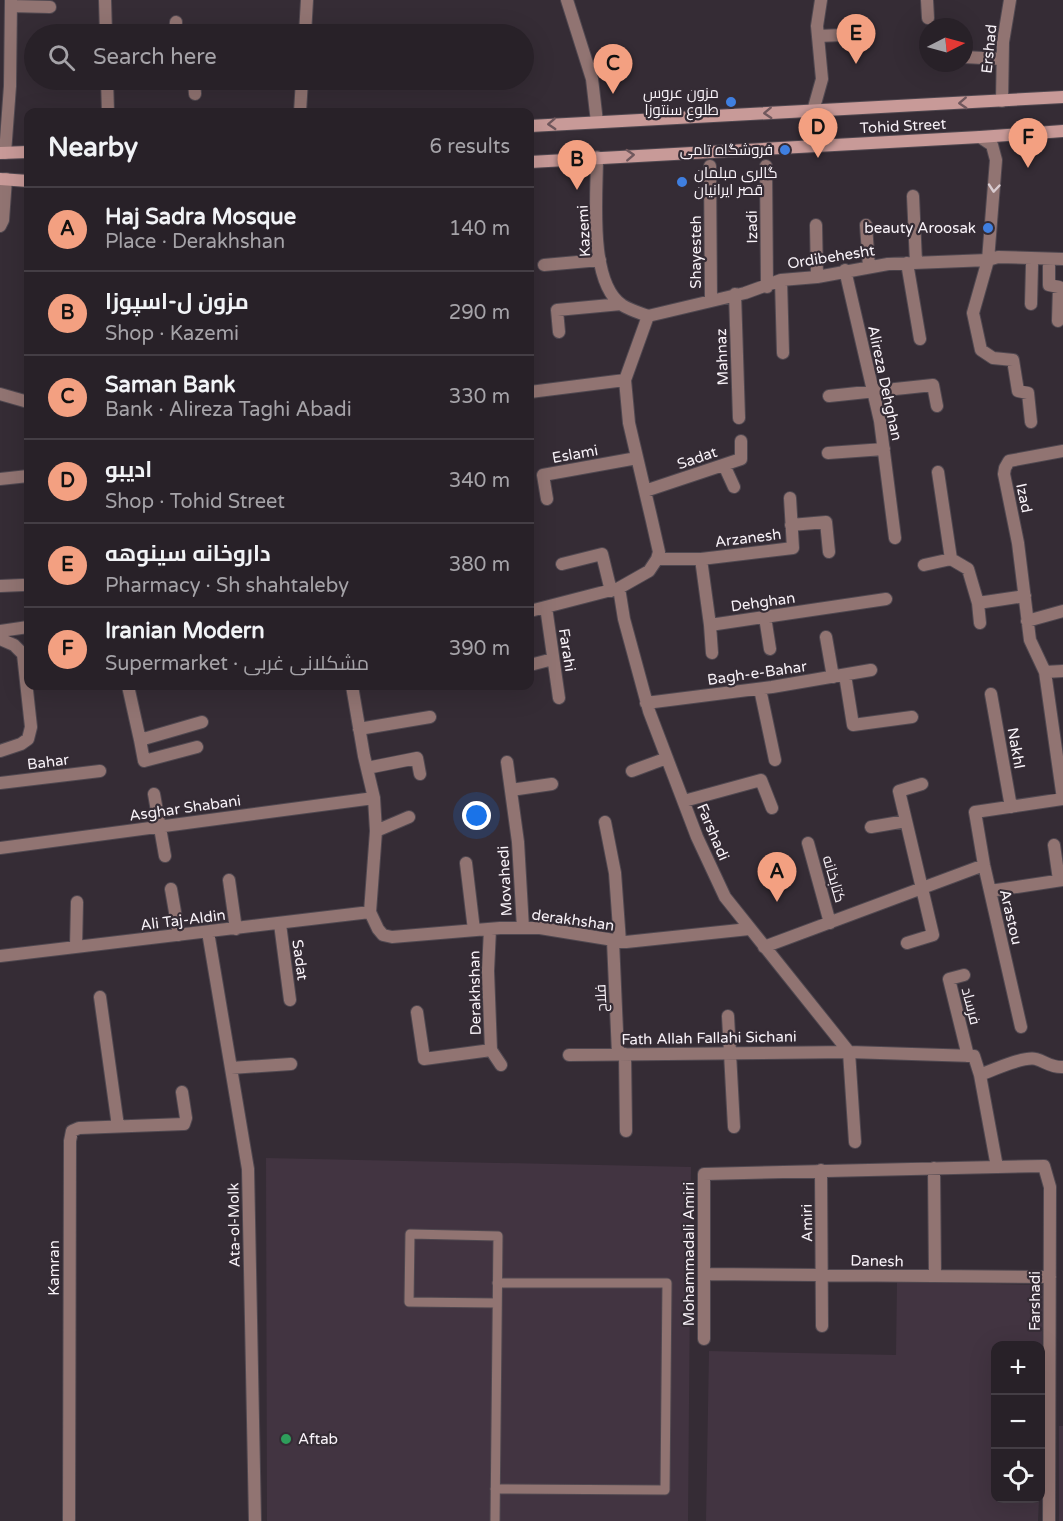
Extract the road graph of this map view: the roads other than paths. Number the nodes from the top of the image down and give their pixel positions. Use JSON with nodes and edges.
{"nodes":[{"id":1,"x":105,"y":0,"type":"edge"},
{"id":2,"x":307,"y":0,"type":"edge"},
{"id":3,"x":567,"y":0,"type":"edge"},
{"id":4,"x":821,"y":0,"type":"edge"},
{"id":5,"x":927,"y":0,"type":"edge"},
{"id":6,"x":1010,"y":0,"type":"edge"},
{"id":7,"x":11,"y":3,"type":"edge"},
{"id":8,"x":50,"y":7,"type":"dead end"},
{"id":9,"x":928,"y":18,"type":"dead end"},
{"id":10,"x":106,"y":24,"type":"edge"},
{"id":11,"x":306,"y":24,"type":"edge"},
{"id":12,"x":868,"y":34,"type":"dead end"},
{"id":13,"x":818,"y":36,"type":"junction"},
{"id":14,"x":5,"y":57,"type":"edge"},
{"id":15,"x":973,"y":57,"type":"edge"},
{"id":16,"x":1002,"y":58,"type":"junction"},
{"id":17,"x":5,"y":86,"type":"edge"},
{"id":18,"x":107,"y":90,"type":"edge"},
{"id":19,"x":195,"y":90,"type":"edge"},
{"id":20,"x":301,"y":90,"type":"edge"},
{"id":21,"x":195,"y":94,"type":"dead end"},
{"id":22,"x":1063,"y":97,"type":"edge"},
{"id":23,"x":1002,"y":101,"type":"junction"},
{"id":24,"x":108,"y":108,"type":"edge"},
{"id":25,"x":300,"y":108,"type":"edge"},
{"id":26,"x":813,"y":111,"type":"junction"},
{"id":27,"x":597,"y":122,"type":"junction"},
{"id":28,"x":534,"y":126,"type":"edge"},
{"id":29,"x":1063,"y":131,"type":"edge"},
{"id":30,"x":981,"y":137,"type":"junction"},
{"id":31,"x":24,"y":152,"type":"edge"},
{"id":32,"x":3,"y":153,"type":"edge"},
{"id":33,"x":597,"y":157,"type":"junction"},
{"id":34,"x":534,"y":162,"type":"edge"},
{"id":35,"x":710,"y":166,"type":"dead end"},
{"id":36,"x":766,"y":166,"type":"dead end"},
{"id":37,"x":3,"y":179,"type":"edge"},
{"id":38,"x":24,"y":181,"type":"edge"},
{"id":39,"x":913,"y":196,"type":"dead end"},
{"id":40,"x":816,"y":225,"type":"dead end"},
{"id":41,"x":866,"y":225,"type":"dead end"},
{"id":42,"x":0,"y":226,"type":"edge"},
{"id":43,"x":1063,"y":259,"type":"edge"},
{"id":44,"x":600,"y":260,"type":"junction"},
{"id":45,"x":988,"y":260,"type":"junction"},
{"id":46,"x":912,"y":262,"type":"junction"},
{"id":47,"x":544,"y":265,"type":"dead end"},
{"id":48,"x":1032,"y":266,"type":"junction"},
{"id":49,"x":1049,"y":266,"type":"junction"},
{"id":50,"x":869,"y":267,"type":"junction"},
{"id":51,"x":1063,"y":267,"type":"edge"},
{"id":52,"x":845,"y":270,"type":"junction"},
{"id":53,"x":817,"y":277,"type":"junction"},
{"id":54,"x":781,"y":280,"type":"junction"},
{"id":55,"x":767,"y":287,"type":"junction"},
{"id":56,"x":735,"y":294,"type":"junction"},
{"id":57,"x":711,"y":302,"type":"junction"},
{"id":58,"x":621,"y":304,"type":"junction"},
{"id":59,"x":1031,"y":304,"type":"dead end"},
{"id":60,"x":648,"y":316,"type":"junction"},
{"id":61,"x":1058,"y":321,"type":"dead end"},
{"id":62,"x":559,"y":332,"type":"dead end"},
{"id":63,"x":920,"y":339,"type":"dead end"},
{"id":64,"x":783,"y":353,"type":"dead end"},
{"id":65,"x":625,"y":380,"type":"junction"},
{"id":66,"x":534,"y":391,"type":"edge"},
{"id":67,"x":873,"y":392,"type":"junction"},
{"id":68,"x":0,"y":394,"type":"edge"},
{"id":69,"x":829,"y":396,"type":"dead end"},
{"id":70,"x":24,"y":401,"type":"edge"},
{"id":71,"x":937,"y":406,"type":"dead end"},
{"id":72,"x":739,"y":418,"type":"dead end"},
{"id":73,"x":1031,"y":422,"type":"dead end"},
{"id":74,"x":741,"y":441,"type":"dead end"},
{"id":75,"x":884,"y":449,"type":"junction"},
{"id":76,"x":1063,"y":451,"type":"edge"},
{"id":77,"x":828,"y":453,"type":"dead end"},
{"id":78,"x":637,"y":458,"type":"junction"},
{"id":79,"x":724,"y":465,"type":"junction"},
{"id":80,"x":938,"y":472,"type":"dead end"},
{"id":81,"x":24,"y":476,"type":"edge"},
{"id":82,"x":0,"y":479,"type":"edge"},
{"id":83,"x":734,"y":487,"type":"dead end"},
{"id":84,"x":645,"y":491,"type":"junction"},
{"id":85,"x":790,"y":498,"type":"dead end"},
{"id":86,"x":547,"y":499,"type":"dead end"},
{"id":87,"x":791,"y":525,"type":"junction"},
{"id":88,"x":895,"y":538,"type":"dead end"},
{"id":89,"x":829,"y":552,"type":"dead end"},
{"id":90,"x":657,"y":559,"type":"junction"},
{"id":91,"x":701,"y":559,"type":"junction"},
{"id":92,"x":951,"y":559,"type":"junction"},
{"id":93,"x":562,"y":564,"type":"dead end"},
{"id":94,"x":924,"y":565,"type":"dead end"},
{"id":95,"x":23,"y":585,"type":"dead end"},
{"id":96,"x":0,"y":586,"type":"edge"},
{"id":97,"x":615,"y":590,"type":"junction"},
{"id":98,"x":1024,"y":596,"type":"junction"},
{"id":99,"x":886,"y":599,"type":"dead end"},
{"id":100,"x":978,"y":603,"type":"junction"},
{"id":101,"x":546,"y":607,"type":"junction"},
{"id":102,"x":534,"y":610,"type":"edge"},
{"id":103,"x":1063,"y":611,"type":"edge"},
{"id":104,"x":765,"y":617,"type":"junction"},
{"id":105,"x":1027,"y":621,"type":"junction"},
{"id":106,"x":980,"y":623,"type":"dead end"},
{"id":107,"x":710,"y":625,"type":"junction"},
{"id":108,"x":24,"y":628,"type":"edge"},
{"id":109,"x":0,"y":631,"type":"edge"},
{"id":110,"x":826,"y":637,"type":"dead end"},
{"id":111,"x":0,"y":639,"type":"edge"},
{"id":112,"x":770,"y":649,"type":"dead end"},
{"id":113,"x":711,"y":653,"type":"dead end"},
{"id":114,"x":24,"y":654,"type":"edge"},
{"id":115,"x":553,"y":659,"type":"junction"},
{"id":116,"x":534,"y":664,"type":"edge"},
{"id":117,"x":871,"y":670,"type":"dead end"},
{"id":118,"x":1063,"y":670,"type":"edge"},
{"id":119,"x":1045,"y":672,"type":"junction"},
{"id":120,"x":839,"y":676,"type":"junction"},
{"id":121,"x":760,"y":689,"type":"junction"},
{"id":122,"x":28,"y":690,"type":"edge"},
{"id":123,"x":129,"y":690,"type":"edge"},
{"id":124,"x":353,"y":690,"type":"edge"},
{"id":125,"x":991,"y":694,"type":"dead end"},
{"id":126,"x":560,"y":698,"type":"dead end"},
{"id":127,"x":646,"y":703,"type":"junction"},
{"id":128,"x":430,"y":717,"type":"dead end"},
{"id":129,"x":912,"y":717,"type":"dead end"},
{"id":130,"x":202,"y":722,"type":"dead end"},
{"id":131,"x":359,"y":729,"type":"junction"},
{"id":132,"x":140,"y":740,"type":"junction"},
{"id":133,"x":197,"y":747,"type":"dead end"},
{"id":134,"x":0,"y":751,"type":"edge"},
{"id":135,"x":667,"y":758,"type":"junction"},
{"id":136,"x":775,"y":760,"type":"dead end"},
{"id":137,"x":507,"y":762,"type":"dead end"},
{"id":138,"x":367,"y":768,"type":"junction"},
{"id":139,"x":100,"y":771,"type":"dead end"},
{"id":140,"x":632,"y":771,"type":"dead end"},
{"id":141,"x":420,"y":774,"type":"dead end"},
{"id":142,"x":0,"y":783,"type":"edge"},
{"id":143,"x":552,"y":784,"type":"dead end"},
{"id":144,"x":922,"y":784,"type":"dead end"},
{"id":145,"x":511,"y":790,"type":"junction"},
{"id":146,"x":154,"y":794,"type":"dead end"},
{"id":147,"x":374,"y":798,"type":"junction"},
{"id":148,"x":1063,"y":799,"type":"edge"},
{"id":149,"x":684,"y":801,"type":"junction"},
{"id":150,"x":1011,"y":807,"type":"junction"},
{"id":151,"x":772,"y":808,"type":"dead end"},
{"id":152,"x":409,"y":817,"type":"dead end"},
{"id":153,"x":906,"y":821,"type":"junction"},
{"id":154,"x":605,"y":822,"type":"dead end"},
{"id":155,"x":160,"y":826,"type":"junction"},
{"id":156,"x":871,"y":826,"type":"dead end"},
{"id":157,"x":376,"y":831,"type":"junction"},
{"id":158,"x":808,"y":843,"type":"dead end"},
{"id":159,"x":1054,"y":845,"type":"dead end"},
{"id":160,"x":0,"y":848,"type":"edge"},
{"id":161,"x":165,"y":856,"type":"dead end"},
{"id":162,"x":466,"y":863,"type":"dead end"},
{"id":163,"x":984,"y":866,"type":"junction"},
{"id":164,"x":229,"y":880,"type":"dead end"},
{"id":165,"x":1061,"y":880,"type":"edge"},
{"id":166,"x":171,"y":889,"type":"dead end"},
{"id":167,"x":921,"y":889,"type":"junction"},
{"id":168,"x":990,"y":891,"type":"junction"},
{"id":169,"x":77,"y":902,"type":"dead end"},
{"id":170,"x":370,"y":912,"type":"junction"},
{"id":171,"x":830,"y":923,"type":"junction"},
{"id":172,"x":280,"y":924,"type":"junction"},
{"id":173,"x":490,"y":928,"type":"junction"},
{"id":174,"x":523,"y":928,"type":"junction"},
{"id":175,"x":236,"y":929,"type":"junction"},
{"id":176,"x":749,"y":929,"type":"junction"},
{"id":177,"x":474,"y":930,"type":"junction"},
{"id":178,"x":208,"y":932,"type":"junction"},
{"id":179,"x":179,"y":935,"type":"junction"},
{"id":180,"x":616,"y":941,"type":"junction"},
{"id":181,"x":907,"y":943,"type":"dead end"},
{"id":182,"x":76,"y":947,"type":"junction"},
{"id":183,"x":764,"y":947,"type":"junction"},
{"id":184,"x":0,"y":956,"type":"edge"},
{"id":185,"x":964,"y":975,"type":"dead end"},
{"id":186,"x":100,"y":998,"type":"dead end"},
{"id":187,"x":290,"y":1000,"type":"dead end"},
{"id":188,"x":417,"y":1012,"type":"dead end"},
{"id":189,"x":728,"y":1016,"type":"dead end"},
{"id":190,"x":1021,"y":1027,"type":"dead end"},
{"id":191,"x":491,"y":1050,"type":"junction"},
{"id":192,"x":849,"y":1052,"type":"junction"},
{"id":193,"x":731,"y":1053,"type":"junction"},
{"id":194,"x":622,"y":1054,"type":"junction"},
{"id":195,"x":569,"y":1055,"type":"dead end"},
{"id":196,"x":968,"y":1056,"type":"junction"},
{"id":197,"x":291,"y":1064,"type":"dead end"},
{"id":198,"x":501,"y":1065,"type":"dead end"},
{"id":199,"x":1063,"y":1067,"type":"edge"},
{"id":200,"x":231,"y":1068,"type":"junction"},
{"id":201,"x":980,"y":1075,"type":"junction"},
{"id":202,"x":182,"y":1092,"type":"dead end"},
{"id":203,"x":118,"y":1126,"type":"junction"},
{"id":204,"x":734,"y":1127,"type":"dead end"},
{"id":205,"x":626,"y":1131,"type":"dead end"},
{"id":206,"x":855,"y":1142,"type":"dead end"},
{"id":207,"x":997,"y":1167,"type":"junction"},
{"id":208,"x":934,"y":1168,"type":"junction"},
{"id":209,"x":853,"y":1169,"type":"joint"},
{"id":210,"x":821,"y":1170,"type":"junction"},
{"id":211,"x":704,"y":1274,"type":"junction"},
{"id":212,"x":822,"y":1275,"type":"junction"},
{"id":213,"x":935,"y":1276,"type":"junction"},
{"id":214,"x":1050,"y":1277,"type":"junction"},
{"id":215,"x":497,"y":1283,"type":"junction"},
{"id":216,"x":497,"y":1303,"type":"junction"},
{"id":217,"x":822,"y":1326,"type":"dead end"},
{"id":218,"x":704,"y":1339,"type":"dead end"},
{"id":219,"x":495,"y":1489,"type":"junction"},
{"id":220,"x":69,"y":1521,"type":"edge"},
{"id":221,"x":255,"y":1521,"type":"edge"},
{"id":222,"x":495,"y":1521,"type":"edge"},
{"id":223,"x":1049,"y":1521,"type":"edge"}],
"edges":[{"from":1,"to":10,"type":"street"},
{"from":2,"to":11,"type":"street"},
{"from":3,"to":27,"type":"street"},
{"from":4,"to":13,"type":"street"},
{"from":5,"to":9,"type":"street"},
{"from":6,"to":16,"type":"street","name":"Ershad"},
{"from":7,"to":8,"type":"street"},
{"from":7,"to":14,"type":"street"},
{"from":12,"to":13,"type":"street"},
{"from":13,"to":26,"type":"street"},
{"from":14,"to":17,"type":"street"},
{"from":15,"to":16,"type":"street"},
{"from":16,"to":23,"type":"street","name":"Ershad"},
{"from":17,"to":32,"type":"street"},
{"from":18,"to":24,"type":"street"},
{"from":19,"to":21,"type":"street"},
{"from":20,"to":25,"type":"street"},
{"from":22,"to":23,"type":"main road","name":"Tohid Street"},
{"from":23,"to":26,"type":"main road","name":"Tohid Street","one_way":true},
{"from":26,"to":27,"type":"main road","name":"Tohid Street","one_way":true},
{"from":27,"to":28,"type":"main road","name":"Tohid Street","one_way":true},
{"from":29,"to":30,"type":"main road","name":"Tohid Street"},
{"from":33,"to":30,"type":"main road","name":"Tohid Street","one_way":true},
{"from":30,"to":45,"type":"street","one_way":true},
{"from":31,"to":32,"type":"main road"},
{"from":33,"to":34,"type":"main road","name":"Tohid Street"},
{"from":33,"to":44,"type":"street","name":"Kazemi"},
{"from":35,"to":57,"type":"street","name":"Shayesteh"},
{"from":36,"to":55,"type":"street","name":"Izadi"},
{"from":37,"to":38,"type":"main road"},
{"from":37,"to":42,"type":"street"},
{"from":39,"to":46,"type":"street"},
{"from":40,"to":53,"type":"street"},
{"from":41,"to":50,"type":"street"},
{"from":43,"to":45,"type":"street","name":"Ordibehesht"},
{"from":44,"to":47,"type":"street"},
{"from":44,"to":58,"type":"street","name":"Kazemi"},
{"from":45,"to":46,"type":"street","name":"Ordibehesht"},
{"from":45,"to":48,"type":"street","name":"Ordibehesht"},
{"from":45,"to":73,"type":"street"},
{"from":46,"to":50,"type":"street","name":"Ordibehesht"},
{"from":46,"to":63,"type":"street"},
{"from":48,"to":49,"type":"street","name":"Ordibehesht"},
{"from":48,"to":59,"type":"street"},
{"from":49,"to":51,"type":"street","name":"Ordibehesht"},
{"from":49,"to":61,"type":"street"},
{"from":50,"to":52,"type":"street","name":"Ordibehesht"},
{"from":52,"to":53,"type":"street","name":"Ordibehesht"},
{"from":52,"to":67,"type":"street","name":"Alireza Dehghan"},
{"from":53,"to":54,"type":"street","name":"Ordibehesht"},
{"from":54,"to":55,"type":"street","name":"Ordibehesht"},
{"from":54,"to":64,"type":"street"},
{"from":55,"to":56,"type":"street","name":"Ordibehesht"},
{"from":56,"to":57,"type":"street","name":"Ordibehesht"},
{"from":56,"to":72,"type":"street","name":"Mahnaz"},
{"from":57,"to":60,"type":"street","name":"Ordibehesht"},
{"from":58,"to":60,"type":"street"},
{"from":58,"to":62,"type":"street"},
{"from":60,"to":65,"type":"street"},
{"from":65,"to":66,"type":"street"},
{"from":65,"to":78,"type":"street"},
{"from":67,"to":69,"type":"street"},
{"from":67,"to":71,"type":"street"},
{"from":67,"to":75,"type":"street","name":"Alireza Dehghan"},
{"from":68,"to":70,"type":"street"},
{"from":74,"to":79,"type":"street","name":"Sadat"},
{"from":75,"to":77,"type":"street"},
{"from":75,"to":88,"type":"street","name":"Alireza Dehghan"},
{"from":76,"to":98,"type":"street","name":"Izad"},
{"from":78,"to":84,"type":"street"},
{"from":78,"to":86,"type":"street","name":"Eslami"},
{"from":79,"to":83,"type":"street"},
{"from":79,"to":84,"type":"street","name":"Sadat"},
{"from":80,"to":92,"type":"street"},
{"from":81,"to":82,"type":"street"},
{"from":84,"to":90,"type":"street"},
{"from":85,"to":87,"type":"street","name":"Arzanesh"},
{"from":87,"to":89,"type":"street"},
{"from":87,"to":91,"type":"street","name":"Arzanesh"},
{"from":90,"to":91,"type":"street","name":"Arzanesh"},
{"from":90,"to":97,"type":"street"},
{"from":91,"to":107,"type":"street"},
{"from":92,"to":94,"type":"street"},
{"from":92,"to":100,"type":"street"},
{"from":93,"to":97,"type":"street","name":"Farshadi"},
{"from":95,"to":96,"type":"street"},
{"from":97,"to":101,"type":"street"},
{"from":97,"to":127,"type":"street","name":"Farshadi"},
{"from":98,"to":100,"type":"street"},
{"from":98,"to":105,"type":"street","name":"Izad"},
{"from":99,"to":104,"type":"street","name":"Dehghan"},
{"from":100,"to":106,"type":"street"},
{"from":101,"to":102,"type":"street"},
{"from":101,"to":115,"type":"street","name":"Farahi"},
{"from":103,"to":105,"type":"street"},
{"from":104,"to":107,"type":"street","name":"Dehghan"},
{"from":104,"to":112,"type":"street"},
{"from":105,"to":119,"type":"street","name":"Izad"},
{"from":107,"to":113,"type":"street"},
{"from":108,"to":109,"type":"street"},
{"from":110,"to":120,"type":"street"},
{"from":111,"to":114,"type":"street"},
{"from":115,"to":116,"type":"street"},
{"from":115,"to":126,"type":"street","name":"Farahi"},
{"from":117,"to":120,"type":"street","name":"Bagh-e-Bahar"},
{"from":118,"to":119,"type":"street"},
{"from":119,"to":148,"type":"street","name":"Izad"},
{"from":120,"to":121,"type":"street","name":"Bagh-e-Bahar"},
{"from":120,"to":129,"type":"street"},
{"from":121,"to":127,"type":"street","name":"Bagh-e-Bahar"},
{"from":121,"to":136,"type":"street"},
{"from":122,"to":134,"type":"street"},
{"from":123,"to":132,"type":"street"},
{"from":124,"to":131,"type":"street"},
{"from":125,"to":150,"type":"street","name":"Nakhl"},
{"from":127,"to":135,"type":"street","name":"Farshadi"},
{"from":128,"to":131,"type":"street"},
{"from":130,"to":132,"type":"street"},
{"from":131,"to":138,"type":"street"},
{"from":132,"to":133,"type":"street"},
{"from":135,"to":140,"type":"street"},
{"from":135,"to":149,"type":"street","name":"Farshadi"},
{"from":137,"to":145,"type":"street","name":"Movahedi"},
{"from":138,"to":141,"type":"street"},
{"from":138,"to":147,"type":"street"},
{"from":139,"to":142,"type":"street","name":"Bahar"},
{"from":143,"to":145,"type":"street"},
{"from":144,"to":153,"type":"street"},
{"from":145,"to":174,"type":"street","name":"Movahedi"},
{"from":146,"to":155,"type":"street"},
{"from":147,"to":155,"type":"street","name":"Asghar Shabani"},
{"from":147,"to":157,"type":"street"},
{"from":148,"to":150,"type":"street"},
{"from":149,"to":151,"type":"street"},
{"from":149,"to":176,"type":"street","name":"Farshadi"},
{"from":150,"to":163,"type":"street","name":"Arastou"},
{"from":152,"to":157,"type":"street"},
{"from":153,"to":156,"type":"street"},
{"from":153,"to":167,"type":"street"},
{"from":154,"to":180,"type":"street","name":"فلاح"},
{"from":155,"to":160,"type":"street","name":"Asghar Shabani"},
{"from":155,"to":161,"type":"street"},
{"from":157,"to":170,"type":"street"},
{"from":158,"to":171,"type":"street","name":"کتابخانه"},
{"from":159,"to":165,"type":"street"},
{"from":162,"to":177,"type":"street"},
{"from":163,"to":167,"type":"street"},
{"from":163,"to":168,"type":"street","name":"Arastou"},
{"from":164,"to":175,"type":"street"},
{"from":165,"to":168,"type":"street"},
{"from":166,"to":179,"type":"street"},
{"from":167,"to":171,"type":"street"},
{"from":167,"to":181,"type":"street"},
{"from":168,"to":190,"type":"street","name":"Arastou"},
{"from":169,"to":182,"type":"street"},
{"from":170,"to":172,"type":"street","name":"Ali Taj-Aldin"},
{"from":170,"to":177,"type":"street","name":"derakhshan"},
{"from":171,"to":183,"type":"street"},
{"from":172,"to":175,"type":"street","name":"Ali Taj-Aldin"},
{"from":172,"to":187,"type":"street","name":"Sadat"},
{"from":173,"to":174,"type":"street","name":"derakhshan"},
{"from":173,"to":177,"type":"street","name":"derakhshan"},
{"from":173,"to":191,"type":"street","name":"Derakhshan"},
{"from":174,"to":180,"type":"street","name":"derakhshan"},
{"from":175,"to":178,"type":"street","name":"Ali Taj-Aldin"},
{"from":176,"to":180,"type":"street","name":"derakhshan"},
{"from":176,"to":183,"type":"street","name":"Farshadi"},
{"from":178,"to":179,"type":"street","name":"Ali Taj-Aldin"},
{"from":178,"to":200,"type":"street","name":"Ata-ol-Molk"},
{"from":179,"to":182,"type":"street","name":"Ali Taj-Aldin"},
{"from":180,"to":194,"type":"street","name":"فلاح"},
{"from":182,"to":184,"type":"street","name":"Ali Taj-Aldin"},
{"from":183,"to":192,"type":"street","name":"Farshadi"},
{"from":185,"to":196,"type":"street","name":"فرساد"},
{"from":186,"to":203,"type":"street"},
{"from":188,"to":191,"type":"street","name":"Derakhshan"},
{"from":189,"to":193,"type":"street"},
{"from":191,"to":198,"type":"street"},
{"from":192,"to":193,"type":"street","name":"Fath Allah Fallahi Sichani"},
{"from":192,"to":196,"type":"street"},
{"from":192,"to":206,"type":"street"},
{"from":193,"to":194,"type":"street","name":"Fath Allah Fallahi Sichani"},
{"from":193,"to":204,"type":"street"},
{"from":194,"to":195,"type":"street","name":"Fath Allah Fallahi Sichani"},
{"from":194,"to":205,"type":"street","name":"فلاح"},
{"from":196,"to":201,"type":"street"},
{"from":197,"to":200,"type":"street"},
{"from":199,"to":201,"type":"street"},
{"from":200,"to":221,"type":"street","name":"Ata-ol-Molk"},
{"from":201,"to":207,"type":"street"},
{"from":202,"to":203,"type":"street","name":"Kamran"},
{"from":203,"to":220,"type":"street","name":"Kamran"},
{"from":207,"to":208,"type":"street","name":"Farshadi"},
{"from":207,"to":214,"type":"street","name":"Farshadi"},
{"from":208,"to":209,"type":"street","name":"Farshadi"},
{"from":208,"to":213,"type":"street"},
{"from":209,"to":210,"type":"street","name":"Mohammadali Amiri"},
{"from":210,"to":211,"type":"street","name":"Mohammadali Amiri"},
{"from":210,"to":212,"type":"street","name":"Amiri"},
{"from":211,"to":212,"type":"street","name":"Danesh"},
{"from":211,"to":218,"type":"street","name":"Mohammadali Amiri"},
{"from":212,"to":213,"type":"street","name":"Danesh"},
{"from":212,"to":217,"type":"street","name":"Amiri"},
{"from":213,"to":214,"type":"street","name":"Danesh"},
{"from":214,"to":223,"type":"street","name":"Farshadi"},
{"from":215,"to":216,"type":"lane"},
{"from":215,"to":216,"type":"lane"},
{"from":215,"to":219,"type":"lane"},
{"from":216,"to":219,"type":"lane"},
{"from":219,"to":222,"type":"lane"}]}
